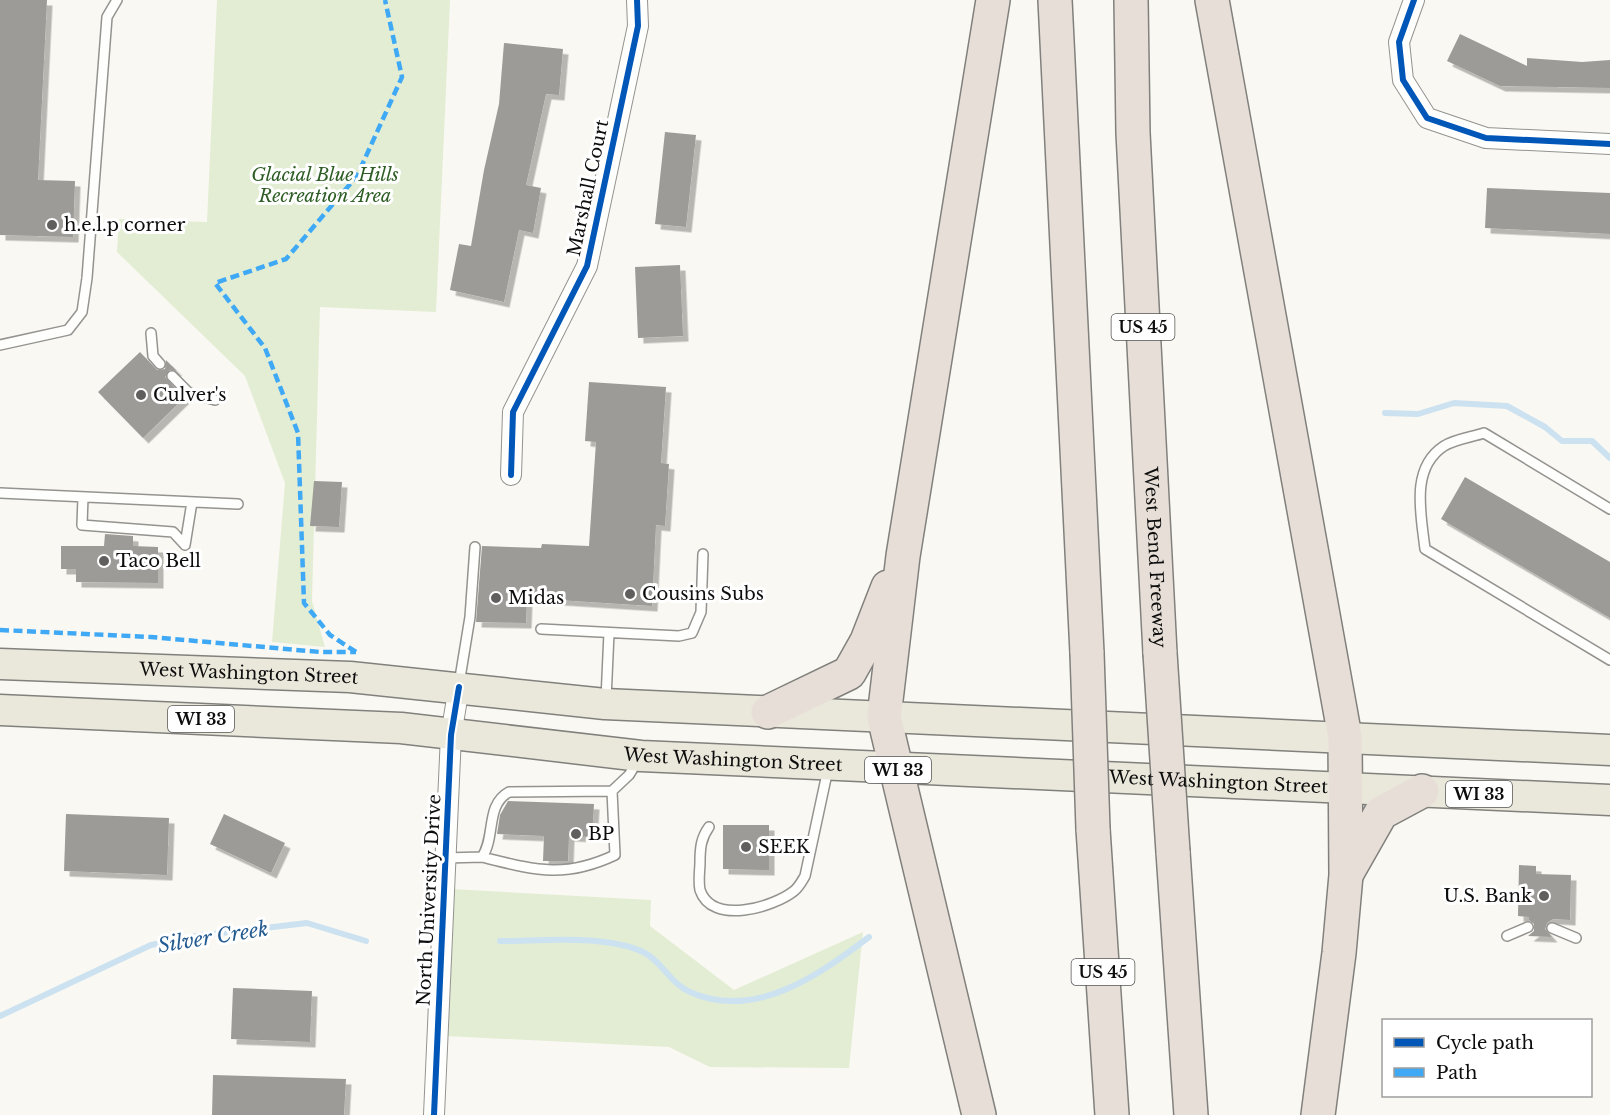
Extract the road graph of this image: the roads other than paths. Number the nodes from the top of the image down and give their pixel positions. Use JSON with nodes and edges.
{"nodes":[{"id":1,"x":117,"y":0,"type":"edge"},
{"id":2,"x":637,"y":0,"type":"edge"},
{"id":3,"x":993,"y":0,"type":"edge"},
{"id":4,"x":1055,"y":0,"type":"edge"},
{"id":5,"x":1131,"y":0,"type":"edge"},
{"id":6,"x":1212,"y":0,"type":"edge"},
{"id":7,"x":1414,"y":0,"type":"edge"},
{"id":8,"x":1610,"y":144,"type":"edge"},
{"id":9,"x":151,"y":333,"type":"dead end"},
{"id":10,"x":0,"y":345,"type":"edge"},
{"id":11,"x":160,"y":364,"type":"dead end"},
{"id":12,"x":172,"y":376,"type":"dead end"},
{"id":13,"x":215,"y":400,"type":"dead end"},
{"id":14,"x":511,"y":475,"type":"dead end"},
{"id":15,"x":0,"y":494,"type":"edge"},
{"id":16,"x":83,"y":497,"type":"junction"},
{"id":17,"x":192,"y":502,"type":"junction"},
{"id":18,"x":238,"y":504,"type":"dead end"},
{"id":19,"x":1610,"y":509,"type":"edge"},
{"id":20,"x":475,"y":547,"type":"dead end"},
{"id":21,"x":703,"y":554,"type":"dead end"},
{"id":22,"x":903,"y":555,"type":"junction"},
{"id":23,"x":541,"y":630,"type":"dead end"},
{"id":24,"x":609,"y":633,"type":"junction"},
{"id":25,"x":1610,"y":660,"type":"edge"},
{"id":26,"x":0,"y":664,"type":"edge"},
{"id":27,"x":459,"y":687,"type":"junction"},
{"id":28,"x":606,"y":704,"type":"junction"},
{"id":29,"x":0,"y":710,"type":"edge"},
{"id":30,"x":768,"y":712,"type":"junction"},
{"id":31,"x":884,"y":717,"type":"junction"},
{"id":32,"x":451,"y":735,"type":"junction"},
{"id":33,"x":1345,"y":737,"type":"junction"},
{"id":34,"x":1610,"y":750,"type":"edge"},
{"id":35,"x":641,"y":756,"type":"junction"},
{"id":36,"x":830,"y":764,"type":"junction"},
{"id":37,"x":896,"y":770,"type":"junction"},
{"id":38,"x":1348,"y":788,"type":"junction"},
{"id":39,"x":612,"y":791,"type":"junction"},
{"id":40,"x":1422,"y":791,"type":"junction"},
{"id":41,"x":1610,"y":800,"type":"edge"},
{"id":42,"x":710,"y":827,"type":"dead end"},
{"id":43,"x":482,"y":857,"type":"junction"},
{"id":44,"x":446,"y":858,"type":"junction"},
{"id":45,"x":1346,"y":875,"type":"junction"},
{"id":46,"x":1528,"y":927,"type":"dead end"},
{"id":47,"x":1552,"y":928,"type":"dead end"},
{"id":48,"x":1507,"y":936,"type":"dead end"},
{"id":49,"x":1576,"y":938,"type":"dead end"},
{"id":50,"x":434,"y":1115,"type":"edge"},
{"id":51,"x":979,"y":1115,"type":"edge"},
{"id":52,"x":1112,"y":1115,"type":"edge"},
{"id":53,"x":1191,"y":1115,"type":"edge"},
{"id":54,"x":1318,"y":1115,"type":"edge"}],
"edges":[{"from":1,"to":10,"type":"lane"},
{"from":2,"to":14,"type":"street","name":"Marshall Court"},
{"from":3,"to":22,"type":"highway"},
{"from":4,"to":52,"type":"highway","number":"US 45","bridge":true},
{"from":5,"to":53,"type":"highway","name":"West Bend Freeway","number":"US 45","bridge":true},
{"from":6,"to":33,"type":"highway"},
{"from":7,"to":8,"type":"street"},
{"from":9,"to":11,"type":"lane"},
{"from":12,"to":13,"type":"lane"},
{"from":15,"to":16,"type":"lane"},
{"from":16,"to":17,"type":"lane"},
{"from":16,"to":17,"type":"lane"},
{"from":17,"to":18,"type":"lane"},
{"from":19,"to":25,"type":"lane"},
{"from":20,"to":27,"type":"lane"},
{"from":21,"to":24,"type":"lane"},
{"from":22,"to":30,"type":"highway"},
{"from":22,"to":31,"type":"highway"},
{"from":23,"to":24,"type":"lane"},
{"from":24,"to":28,"type":"lane"},
{"from":26,"to":27,"type":"main road","name":"West Washington Street"},
{"from":27,"to":28,"type":"main road","name":"West Washington Street"},
{"from":27,"to":32,"type":"street","name":"North University Drive"},
{"from":28,"to":30,"type":"main road","name":"West Washington Street"},
{"from":29,"to":32,"type":"main road","name":"West Washington Street","number":"WI 33"},
{"from":30,"to":31,"type":"main road","name":"West Washington Street"},
{"from":31,"to":33,"type":"main road","name":"West Washington Street"},
{"from":31,"to":37,"type":"highway"},
{"from":32,"to":35,"type":"main road","name":"West Washington Street","number":"WI 33"},
{"from":32,"to":44,"type":"street","name":"North University Drive"},
{"from":33,"to":34,"type":"main road","name":"West Washington Street"},
{"from":33,"to":38,"type":"highway"},
{"from":35,"to":36,"type":"main road","name":"West Washington Street","number":"WI 33"},
{"from":35,"to":39,"type":"lane"},
{"from":36,"to":37,"type":"main road","name":"West Washington Street","number":"WI 33"},
{"from":36,"to":42,"type":"lane"},
{"from":37,"to":38,"type":"main road","name":"West Washington Street","number":"WI 33"},
{"from":37,"to":51,"type":"highway"},
{"from":38,"to":40,"type":"main road","name":"West Washington Street","number":"WI 33"},
{"from":38,"to":45,"type":"highway"},
{"from":39,"to":43,"type":"lane"},
{"from":39,"to":43,"type":"lane"},
{"from":40,"to":41,"type":"main road","name":"West Washington Street","number":"WI 33"},
{"from":40,"to":45,"type":"highway"},
{"from":43,"to":44,"type":"lane"},
{"from":44,"to":50,"type":"street","name":"North University Drive"},
{"from":45,"to":54,"type":"highway"},
{"from":46,"to":48,"type":"lane"},
{"from":47,"to":49,"type":"lane"}]}
